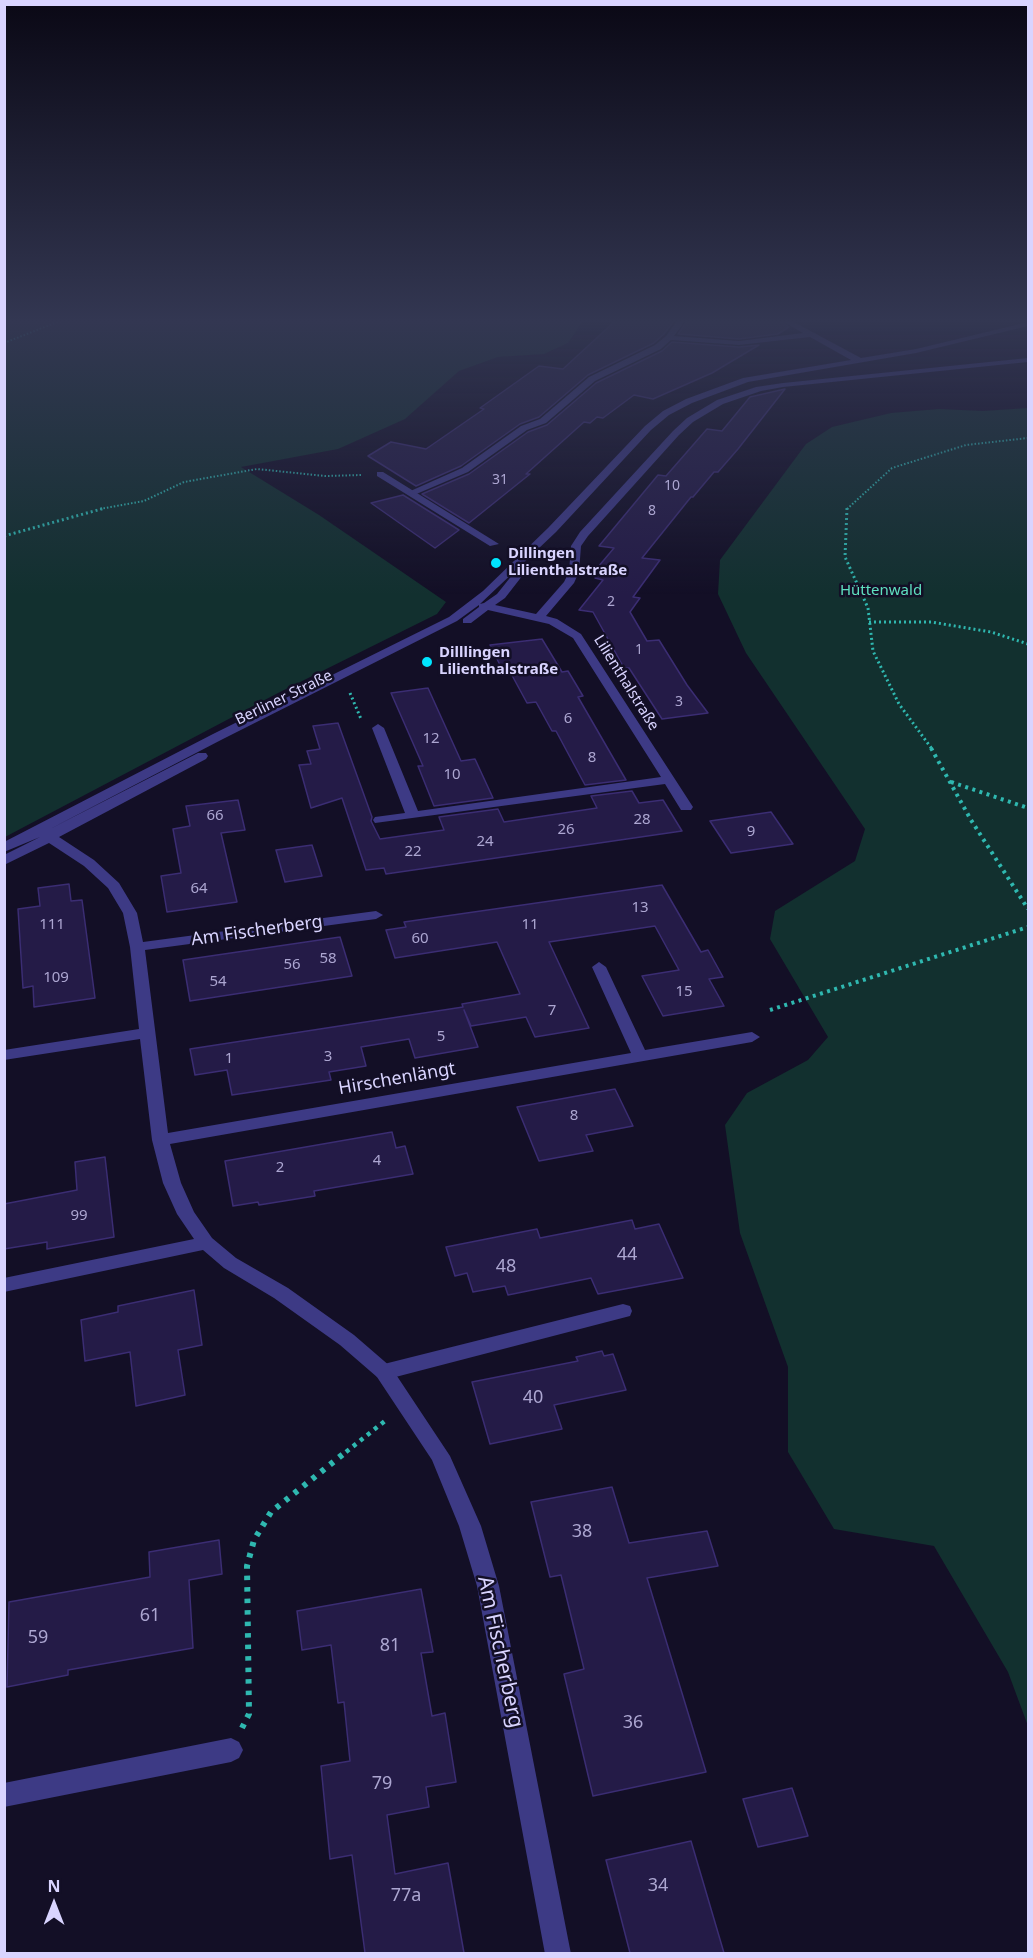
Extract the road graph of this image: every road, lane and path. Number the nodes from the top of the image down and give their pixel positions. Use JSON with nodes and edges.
{"nodes":[{"id":1,"x":553,"y":412,"type":"edge"},
{"id":2,"x":667,"y":412,"type":"edge"},
{"id":3,"x":703,"y":412,"type":"edge"},
{"id":4,"x":1029,"y":438,"type":"edge"},
{"id":5,"x":380,"y":474,"type":"joint"},
{"id":6,"x":411,"y":493,"type":"junction"},
{"id":7,"x":552,"y":530,"type":"junction"},
{"id":8,"x":4,"y":536,"type":"edge"},
{"id":9,"x":494,"y":544,"type":"dead end"},
{"id":10,"x":474,"y":604,"type":"junction"},
{"id":11,"x":487,"y":608,"type":"junction"},
{"id":12,"x":539,"y":616,"type":"junction"},
{"id":13,"x":869,"y":622,"type":"junction"},
{"id":14,"x":1029,"y":644,"type":"edge"},
{"id":15,"x":344,"y":685,"type":"junction"},
{"id":16,"x":378,"y":728,"type":"joint"},
{"id":17,"x":667,"y":780,"type":"junction"},
{"id":18,"x":950,"y":781,"type":"junction"},
{"id":19,"x":686,"y":807,"type":"dead end"},
{"id":20,"x":1029,"y":808,"type":"edge"},
{"id":21,"x":413,"y":815,"type":"junction"},
{"id":22,"x":380,"y":820,"type":"dead end"},
{"id":23,"x":44,"y":833,"type":"junction"},
{"id":24,"x":4,"y":848,"type":"edge"},
{"id":25,"x":4,"y":861,"type":"edge"},
{"id":26,"x":1029,"y":909,"type":"edge"},
{"id":27,"x":376,"y":915,"type":"dead end"},
{"id":28,"x":1029,"y":927,"type":"edge"},
{"id":29,"x":137,"y":947,"type":"junction"},
{"id":30,"x":598,"y":967,"type":"dead end"},
{"id":31,"x":770,"y":1010,"type":"dead end"},
{"id":32,"x":147,"y":1033,"type":"junction"},
{"id":33,"x":752,"y":1037,"type":"dead end"},
{"id":34,"x":4,"y":1055,"type":"edge"},
{"id":35,"x":640,"y":1056,"type":"junction"},
{"id":36,"x":160,"y":1140,"type":"junction"},
{"id":37,"x":206,"y":1242,"type":"junction"},
{"id":38,"x":4,"y":1285,"type":"edge"},
{"id":39,"x":623,"y":1311,"type":"dead end"},
{"id":40,"x":384,"y":1372,"type":"junction"},
{"id":41,"x":406,"y":1405,"type":"junction"},
{"id":42,"x":231,"y":1750,"type":"joint"},
{"id":43,"x":4,"y":1795,"type":"edge"},
{"id":44,"x":558,"y":1953,"type":"edge"}],
"edges":[{"from":1,"to":6,"type":"street"},
{"from":2,"to":7,"type":"street","name":"Berliner Straße"},
{"from":3,"to":12,"type":"street"},
{"from":4,"to":13,"type":"path"},
{"from":5,"to":6,"type":"street"},
{"from":5,"to":8,"type":"path"},
{"from":6,"to":9,"type":"street"},
{"from":7,"to":10,"type":"street","name":"Berliner Straße"},
{"from":7,"to":11,"type":"street","name":"Berliner Straße"},
{"from":10,"to":11,"type":"street","name":"Lilienthalstraße"},
{"from":10,"to":23,"type":"street","name":"Berliner Straße"},
{"from":11,"to":12,"type":"street","name":"Lilienthalstraße"},
{"from":11,"to":15,"type":"street","name":"Berliner Straße"},
{"from":12,"to":17,"type":"street","name":"Lilienthalstraße"},
{"from":13,"to":14,"type":"path"},
{"from":13,"to":18,"type":"path"},
{"from":15,"to":16,"type":"path"},
{"from":15,"to":23,"type":"street","name":"Berliner Straße"},
{"from":16,"to":21,"type":"street"},
{"from":17,"to":19,"type":"street","name":"Lilienthalstraße"},
{"from":17,"to":21,"type":"street"},
{"from":18,"to":20,"type":"path"},
{"from":18,"to":26,"type":"path"},
{"from":21,"to":22,"type":"street"},
{"from":23,"to":24,"type":"street","name":"Berliner Straße"},
{"from":23,"to":25,"type":"street","name":"Berliner Straße"},
{"from":23,"to":29,"type":"street","name":"Am Fischerberg"},
{"from":27,"to":29,"type":"street","name":"Am Fischerberg"},
{"from":28,"to":31,"type":"path"},
{"from":29,"to":32,"type":"street","name":"Am Fischerberg"},
{"from":30,"to":35,"type":"street"},
{"from":32,"to":34,"type":"street"},
{"from":32,"to":36,"type":"street","name":"Am Fischerberg"},
{"from":33,"to":35,"type":"street","name":"Hirschenlängt"},
{"from":35,"to":36,"type":"street","name":"Hirschenlängt"},
{"from":36,"to":37,"type":"street","name":"Am Fischerberg"},
{"from":37,"to":38,"type":"street"},
{"from":37,"to":40,"type":"street","name":"Am Fischerberg"},
{"from":39,"to":40,"type":"street"},
{"from":40,"to":41,"type":"street","name":"Am Fischerberg"},
{"from":41,"to":42,"type":"path"},
{"from":41,"to":44,"type":"street","name":"Am Fischerberg"},
{"from":42,"to":43,"type":"street"}]}
